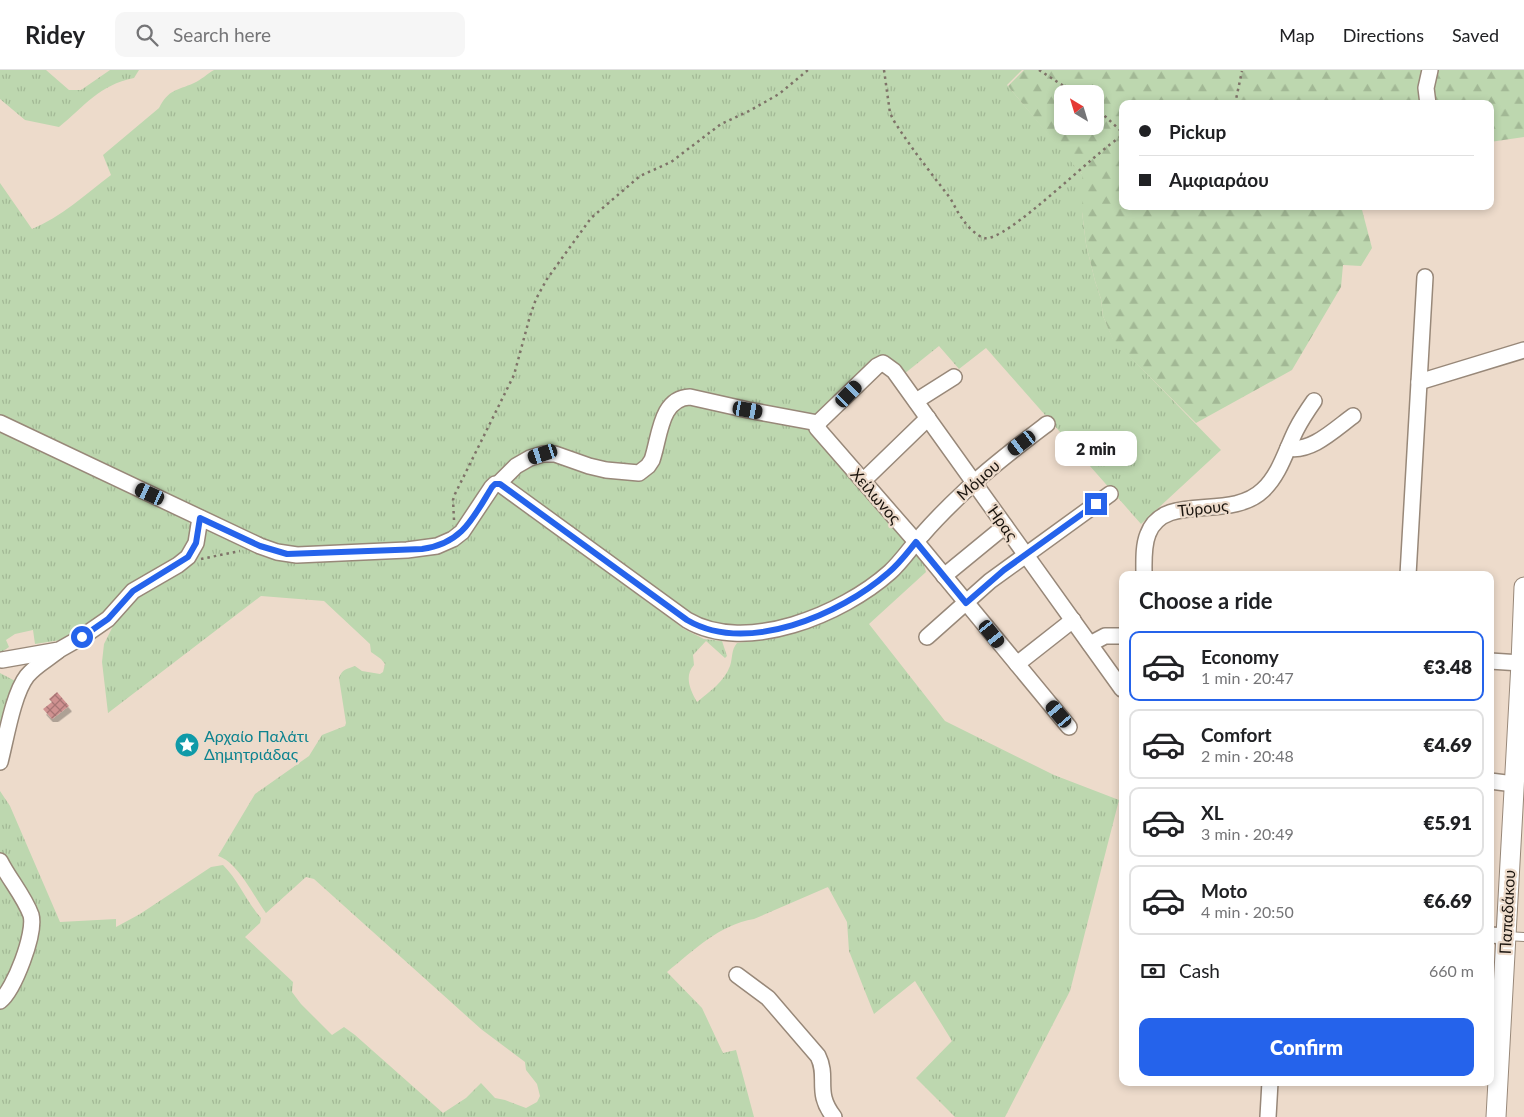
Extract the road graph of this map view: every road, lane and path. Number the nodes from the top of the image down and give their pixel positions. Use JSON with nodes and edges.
{"nodes":[{"id":1,"x":808,"y":70,"type":"edge"},
{"id":2,"x":884,"y":70,"type":"edge"},
{"id":3,"x":1039,"y":70,"type":"edge"},
{"id":4,"x":1430,"y":70,"type":"edge"},
{"id":5,"x":1242,"y":71,"type":"dead end"},
{"id":6,"x":1062,"y":85,"type":"edge"},
{"id":7,"x":1236,"y":100,"type":"edge"},
{"id":8,"x":1428,"y":100,"type":"edge"},
{"id":9,"x":1104,"y":115,"type":"edge"},
{"id":10,"x":1119,"y":129,"type":"edge"},
{"id":11,"x":1119,"y":137,"type":"edge"},
{"id":12,"x":1425,"y":277,"type":"dead end"},
{"id":13,"x":1524,"y":350,"type":"edge"},
{"id":14,"x":954,"y":377,"type":"dead end"},
{"id":15,"x":1419,"y":382,"type":"junction"},
{"id":16,"x":916,"y":401,"type":"junction"},
{"id":17,"x":1314,"y":401,"type":"dead end"},
{"id":18,"x":1353,"y":416,"type":"dead end"},
{"id":19,"x":928,"y":418,"type":"junction"},
{"id":20,"x":0,"y":423,"type":"edge"},
{"id":21,"x":1047,"y":424,"type":"dead end"},
{"id":22,"x":818,"y":425,"type":"junction"},
{"id":23,"x":1288,"y":448,"type":"junction"},
{"id":24,"x":864,"y":480,"type":"junction"},
{"id":25,"x":974,"y":482,"type":"junction"},
{"id":26,"x":498,"y":484,"type":"junction"},
{"id":27,"x":1110,"y":494,"type":"dead end"},
{"id":28,"x":200,"y":518,"type":"junction"},
{"id":29,"x":1005,"y":526,"type":"junction"},
{"id":30,"x":457,"y":536,"type":"junction"},
{"id":31,"x":916,"y":542,"type":"junction"},
{"id":32,"x":260,"y":546,"type":"junction"},
{"id":33,"x":1026,"y":555,"type":"junction"},
{"id":34,"x":178,"y":565,"type":"junction"},
{"id":35,"x":1144,"y":571,"type":"edge"},
{"id":36,"x":1408,"y":571,"type":"edge"},
{"id":37,"x":944,"y":576,"type":"junction"},
{"id":38,"x":1524,"y":587,"type":"edge"},
{"id":39,"x":966,"y":603,"type":"junction"},
{"id":40,"x":1073,"y":620,"type":"junction"},
{"id":41,"x":1119,"y":636,"type":"edge"},
{"id":42,"x":927,"y":637,"type":"dead end"},
{"id":43,"x":1090,"y":644,"type":"junction"},
{"id":44,"x":59,"y":650,"type":"junction"},
{"id":45,"x":2,"y":660,"type":"dead end"},
{"id":46,"x":1494,"y":661,"type":"edge"},
{"id":47,"x":1523,"y":663,"type":"edge"},
{"id":48,"x":1017,"y":664,"type":"junction"},
{"id":49,"x":1119,"y":685,"type":"edge"},
{"id":50,"x":1069,"y":727,"type":"dead end"},
{"id":51,"x":0,"y":762,"type":"edge"},
{"id":52,"x":1494,"y":781,"type":"edge"},
{"id":53,"x":1514,"y":784,"type":"junction"},
{"id":54,"x":0,"y":861,"type":"edge"},
{"id":55,"x":1507,"y":936,"type":"edge"},
{"id":56,"x":737,"y":975,"type":"dead end"},
{"id":57,"x":0,"y":1001,"type":"edge"},
{"id":58,"x":1494,"y":1077,"type":"edge"},
{"id":59,"x":1270,"y":1086,"type":"edge"},
{"id":60,"x":834,"y":1117,"type":"edge"},
{"id":61,"x":1268,"y":1117,"type":"edge"},
{"id":62,"x":1496,"y":1117,"type":"edge"}],
"edges":[{"from":1,"to":30,"type":"path"},
{"from":2,"to":11,"type":"path"},
{"from":3,"to":6,"type":"path"},
{"from":4,"to":8,"type":"street"},
{"from":5,"to":7,"type":"path"},
{"from":9,"to":10,"type":"path"},
{"from":12,"to":15,"type":"street"},
{"from":13,"to":15,"type":"street"},
{"from":14,"to":16,"type":"street"},
{"from":15,"to":36,"type":"street"},
{"from":16,"to":19,"type":"street","name":"Ήρας"},
{"from":16,"to":22,"type":"street","name":"Ήρας"},
{"from":17,"to":23,"type":"street","name":"Τύρους"},
{"from":18,"to":23,"type":"street"},
{"from":19,"to":24,"type":"street"},
{"from":19,"to":25,"type":"street","name":"Ήρας"},
{"from":20,"to":28,"type":"street"},
{"from":21,"to":25,"type":"street","name":"Μόμου"},
{"from":22,"to":24,"type":"street","name":"Χείλωνος"},
{"from":22,"to":26,"type":"street"},
{"from":23,"to":35,"type":"street","name":"Τύρους"},
{"from":24,"to":31,"type":"street","name":"Χείλωνος"},
{"from":25,"to":29,"type":"street","name":"Ήρας"},
{"from":25,"to":31,"type":"street","name":"Μόμου"},
{"from":26,"to":30,"type":"street"},
{"from":26,"to":31,"type":"street","name":"Μόμου"},
{"from":27,"to":33,"type":"street"},
{"from":28,"to":32,"type":"street"},
{"from":28,"to":34,"type":"street"},
{"from":29,"to":33,"type":"street","name":"Ήρας"},
{"from":29,"to":37,"type":"street"},
{"from":30,"to":32,"type":"street"},
{"from":31,"to":37,"type":"street","name":"Χείλωνος"},
{"from":32,"to":34,"type":"path"},
{"from":33,"to":39,"type":"street"},
{"from":33,"to":40,"type":"street","name":"Ήρας"},
{"from":34,"to":44,"type":"street"},
{"from":37,"to":39,"type":"street","name":"Χείλωνος"},
{"from":38,"to":47,"type":"street","name":"Παπαδάκου"},
{"from":39,"to":42,"type":"street"},
{"from":39,"to":48,"type":"street","name":"Χείλωνος"},
{"from":40,"to":43,"type":"street","name":"Ήρας"},
{"from":40,"to":48,"type":"street"},
{"from":41,"to":43,"type":"street"},
{"from":43,"to":49,"type":"street","name":"Ήρας"},
{"from":44,"to":45,"type":"street"},
{"from":44,"to":51,"type":"street"},
{"from":46,"to":47,"type":"street"},
{"from":47,"to":53,"type":"street","name":"Παπαδάκου"},
{"from":48,"to":50,"type":"street","name":"Χείλωνος"},
{"from":52,"to":53,"type":"street"},
{"from":53,"to":55,"type":"street","name":"Παπαδάκου"},
{"from":54,"to":57,"type":"street"},
{"from":55,"to":58,"type":"street","name":"Παπαδάκου"},
{"from":56,"to":60,"type":"street"},
{"from":58,"to":62,"type":"street","name":"Παπαδάκου"},
{"from":59,"to":61,"type":"street"}]}
